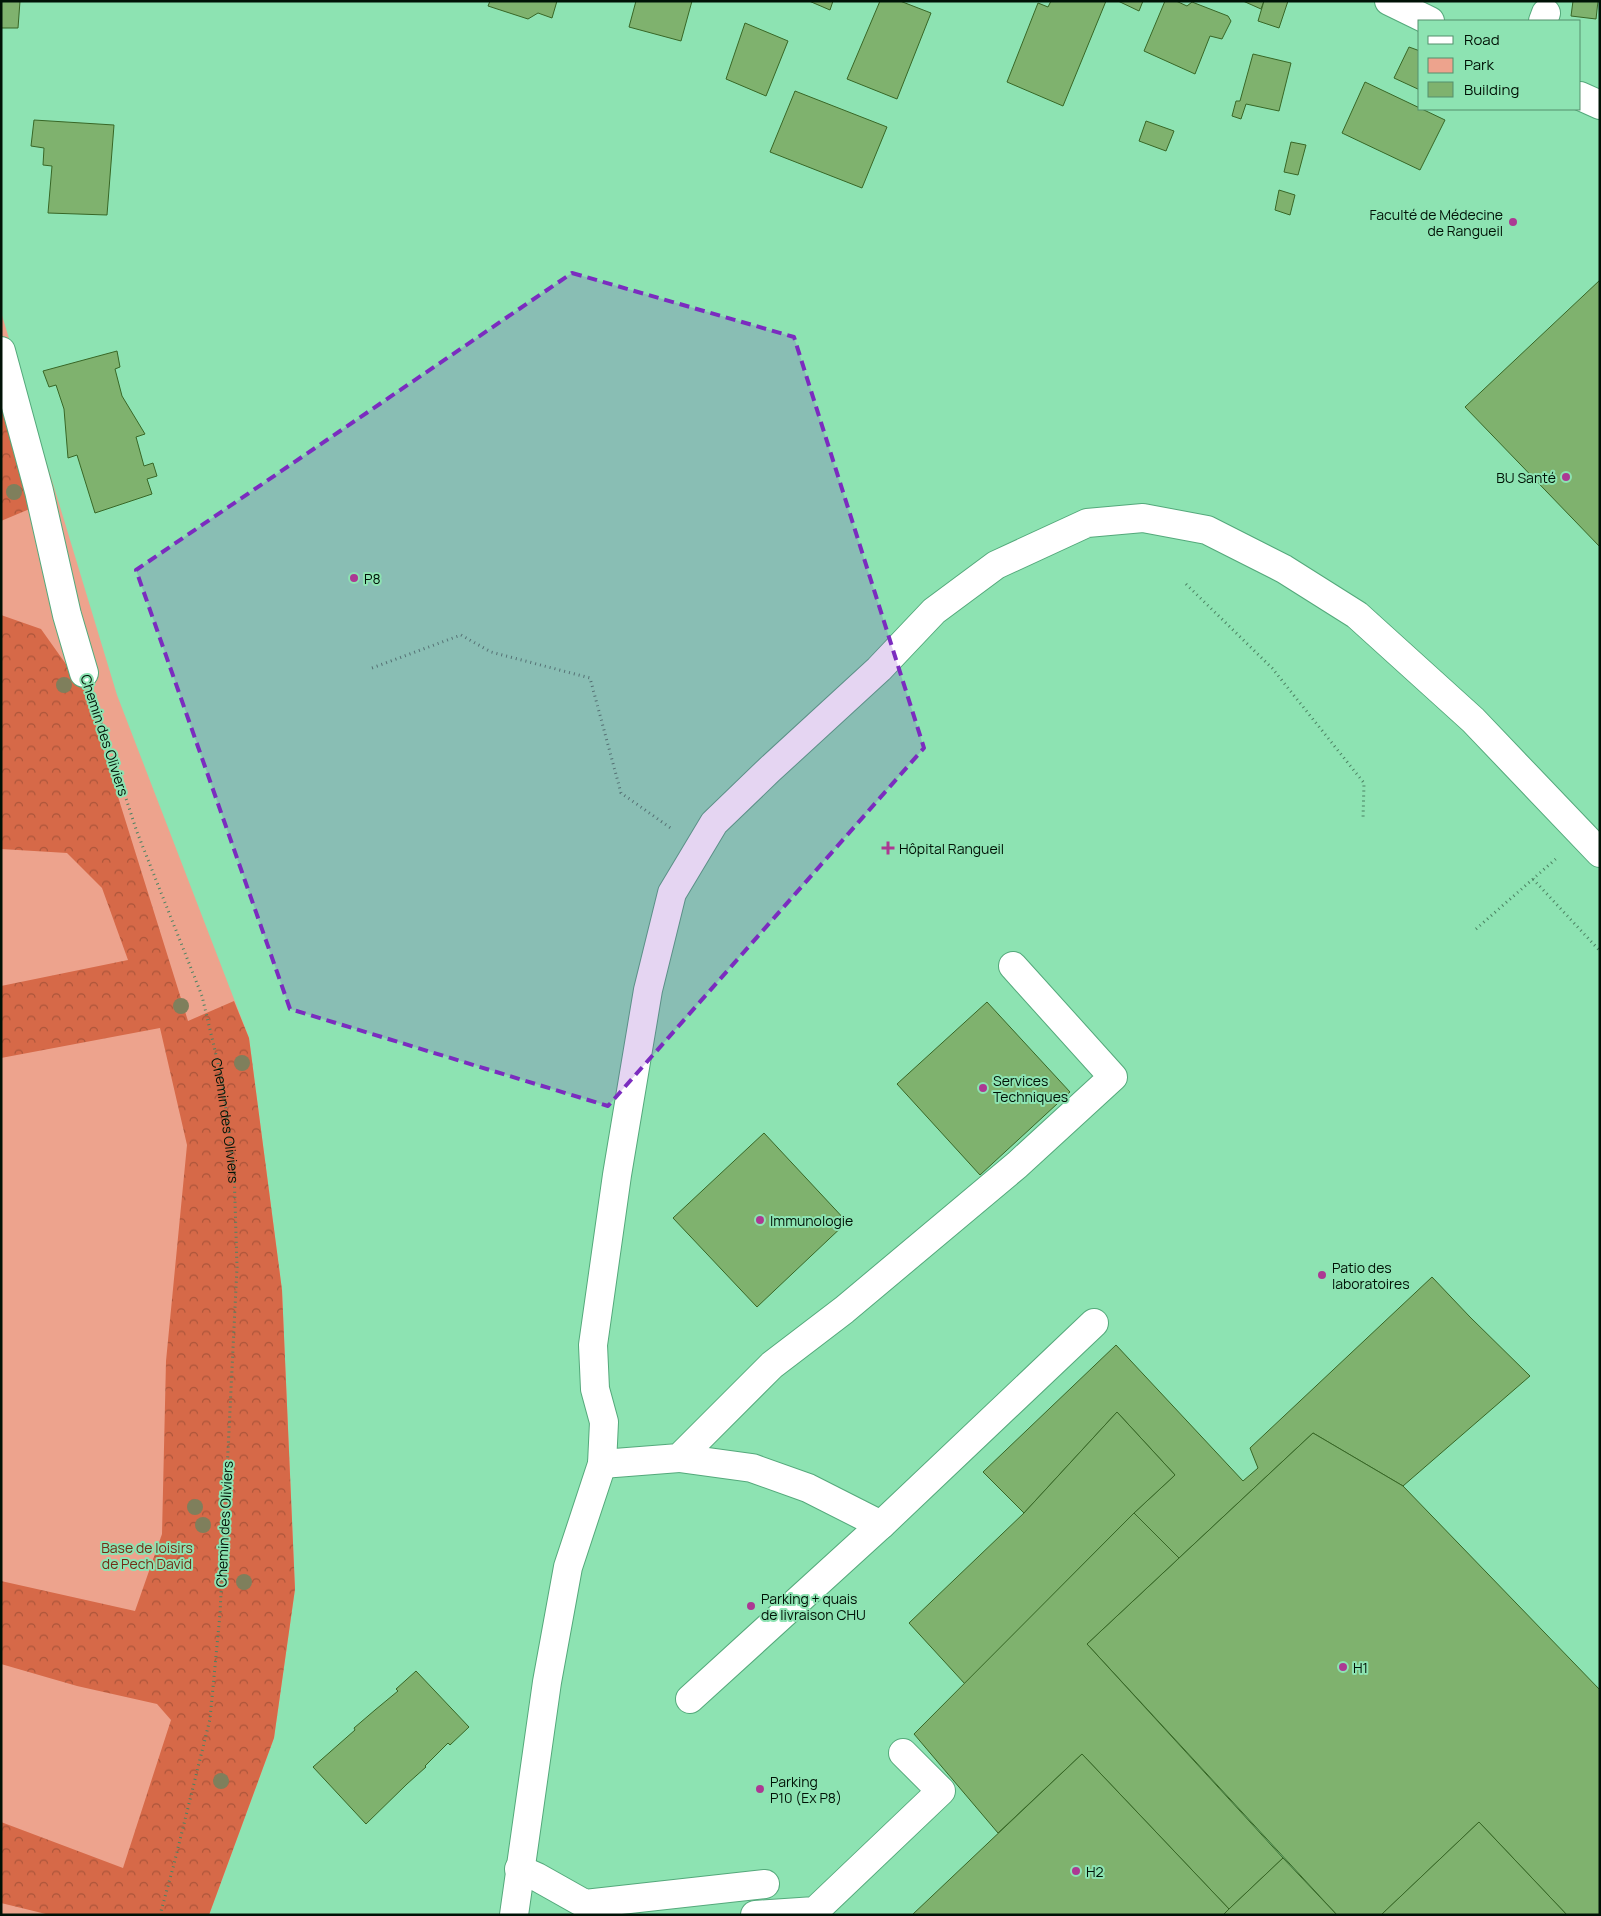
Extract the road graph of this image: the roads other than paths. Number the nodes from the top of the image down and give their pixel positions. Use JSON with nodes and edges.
{"nodes":[{"id":1,"x":1389,"y":1,"type":"edge"},
{"id":2,"x":1428,"y":20,"type":"edge"},
{"id":3,"x":1581,"y":96,"type":"edge"},
{"id":4,"x":1600,"y":105,"type":"edge"},
{"id":5,"x":1,"y":351,"type":"edge"},
{"id":6,"x":84,"y":673,"type":"road end"},
{"id":7,"x":1600,"y":853,"type":"edge"},
{"id":8,"x":1013,"y":966,"type":"dead end"},
{"id":9,"x":1094,"y":1323,"type":"dead end"},
{"id":10,"x":678,"y":1458,"type":"junction"},
{"id":11,"x":602,"y":1464,"type":"junction"},
{"id":12,"x":881,"y":1525,"type":"junction"},
{"id":13,"x":690,"y":1698,"type":"dead end"},
{"id":14,"x":902,"y":1753,"type":"dead end"},
{"id":15,"x":519,"y":1869,"type":"junction"},
{"id":16,"x":764,"y":1884,"type":"dead end"},
{"id":17,"x":514,"y":1915,"type":"edge"},
{"id":18,"x":755,"y":1915,"type":"edge"}],
"edges":[{"from":1,"to":2,"type":"street"},
{"from":3,"to":4,"type":"street"},
{"from":5,"to":6,"type":"street","name":"Chemin des Oliviers"},
{"from":7,"to":11,"type":"street"},
{"from":8,"to":10,"type":"street"},
{"from":9,"to":12,"type":"street"},
{"from":10,"to":11,"type":"street"},
{"from":10,"to":12,"type":"street"},
{"from":11,"to":15,"type":"street"},
{"from":12,"to":13,"type":"street"},
{"from":14,"to":18,"type":"street"},
{"from":15,"to":16,"type":"street"},
{"from":15,"to":17,"type":"street"}]}
